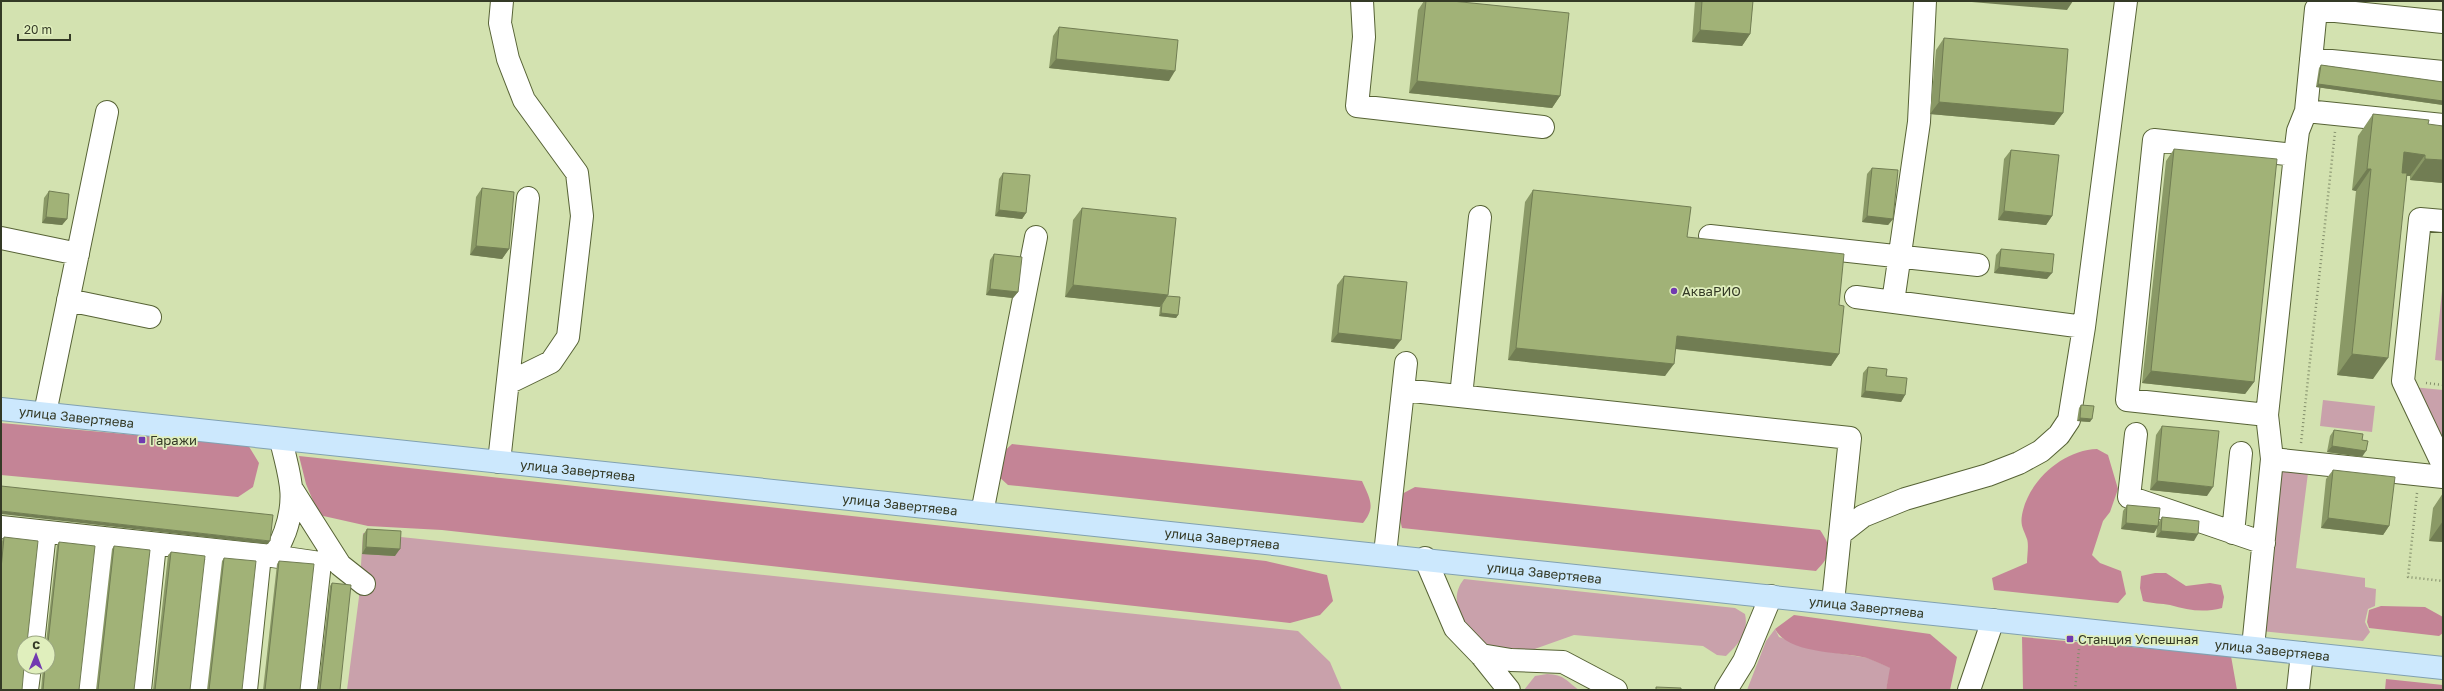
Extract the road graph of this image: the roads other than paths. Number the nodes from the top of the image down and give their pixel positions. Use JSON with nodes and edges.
{"nodes":[{"id":1,"x":502,"y":1,"type":"edge"},
{"id":2,"x":1362,"y":1,"type":"edge"},
{"id":3,"x":1925,"y":1,"type":"edge"},
{"id":4,"x":2126,"y":1,"type":"edge"},
{"id":5,"x":2353,"y":7,"type":"edge"},
{"id":6,"x":2443,"y":22,"type":"edge"},
{"id":7,"x":2311,"y":59,"type":"junction"},
{"id":8,"x":2443,"y":72,"type":"edge"},
{"id":9,"x":2306,"y":110,"type":"junction"},
{"id":10,"x":107,"y":112,"type":"dead end"},
{"id":11,"x":2443,"y":125,"type":"edge"},
{"id":12,"x":1543,"y":127,"type":"dead end"},
{"id":13,"x":2295,"y":155,"type":"junction"},
{"id":14,"x":528,"y":198,"type":"dead end"},
{"id":15,"x":1480,"y":217,"type":"dead end"},
{"id":16,"x":2443,"y":221,"type":"edge"},
{"id":17,"x":1710,"y":236,"type":"dead end"},
{"id":18,"x":1036,"y":237,"type":"dead end"},
{"id":19,"x":1,"y":238,"type":"edge"},
{"id":20,"x":78,"y":254,"type":"junction"},
{"id":21,"x":1900,"y":256,"type":"junction"},
{"id":22,"x":1978,"y":265,"type":"dead end"},
{"id":23,"x":1856,"y":297,"type":"dead end"},
{"id":24,"x":68,"y":300,"type":"junction"},
{"id":25,"x":1893,"y":302,"type":"junction"},
{"id":26,"x":150,"y":317,"type":"dead end"},
{"id":27,"x":2084,"y":327,"type":"junction"},
{"id":28,"x":1406,"y":363,"type":"dead end"},
{"id":29,"x":508,"y":383,"type":"junction"},
{"id":30,"x":1403,"y":390,"type":"junction"},
{"id":31,"x":1461,"y":396,"type":"junction"},
{"id":32,"x":1,"y":409,"type":"edge"},
{"id":33,"x":45,"y":413,"type":"junction"},
{"id":34,"x":2267,"y":415,"type":"junction"},
{"id":35,"x":2136,"y":434,"type":"dead end"},
{"id":36,"x":281,"y":440,"type":"junction"},
{"id":37,"x":2241,"y":453,"type":"dead end"},
{"id":38,"x":2272,"y":459,"type":"junction"},
{"id":39,"x":499,"y":462,"type":"junction"},
{"id":40,"x":2443,"y":465,"type":"edge"},
{"id":41,"x":2443,"y":477,"type":"edge"},
{"id":42,"x":293,"y":491,"type":"junction"},
{"id":43,"x":982,"y":513,"type":"junction"},
{"id":44,"x":1,"y":527,"type":"edge"},
{"id":45,"x":45,"y":532,"type":"junction"},
{"id":46,"x":2233,"y":533,"type":"junction"},
{"id":47,"x":1840,"y":534,"type":"junction"},
{"id":48,"x":104,"y":538,"type":"junction"},
{"id":49,"x":2264,"y":543,"type":"junction"},
{"id":50,"x":156,"y":544,"type":"junction"},
{"id":51,"x":215,"y":550,"type":"junction"},
{"id":52,"x":1385,"y":554,"type":"junction"},
{"id":53,"x":266,"y":556,"type":"junction"},
{"id":54,"x":1425,"y":558,"type":"junction"},
{"id":55,"x":364,"y":584,"type":"dead end"},
{"id":56,"x":1771,"y":596,"type":"junction"},
{"id":57,"x":1833,"y":602,"type":"junction"},
{"id":58,"x":1993,"y":620,"type":"junction"},
{"id":59,"x":34,"y":635,"type":"edge"},
{"id":60,"x":2253,"y":647,"type":"junction"},
{"id":61,"x":2302,"y":653,"type":"junction"},
{"id":62,"x":1481,"y":655,"type":"junction"},
{"id":63,"x":2443,"y":668,"type":"edge"},
{"id":64,"x":29,"y":675,"type":"edge"},
{"id":65,"x":28,"y":690,"type":"edge"},
{"id":66,"x":86,"y":690,"type":"edge"},
{"id":67,"x":140,"y":690,"type":"edge"},
{"id":68,"x":199,"y":690,"type":"edge"},
{"id":69,"x":246,"y":690,"type":"edge"},
{"id":70,"x":306,"y":690,"type":"edge"},
{"id":71,"x":1509,"y":690,"type":"edge"},
{"id":72,"x":1616,"y":690,"type":"edge"},
{"id":73,"x":1726,"y":690,"type":"edge"},
{"id":74,"x":1969,"y":690,"type":"edge"},
{"id":75,"x":2298,"y":690,"type":"edge"}],
"edges":[{"from":1,"to":29,"type":"street"},
{"from":2,"to":12,"type":"street"},
{"from":3,"to":21,"type":"street"},
{"from":4,"to":27,"type":"street"},
{"from":5,"to":6,"type":"street"},
{"from":5,"to":7,"type":"street"},
{"from":7,"to":8,"type":"street"},
{"from":7,"to":9,"type":"street"},
{"from":9,"to":11,"type":"street"},
{"from":9,"to":13,"type":"street"},
{"from":10,"to":20,"type":"street"},
{"from":13,"to":34,"type":"street"},
{"from":13,"to":34,"type":"street"},
{"from":14,"to":29,"type":"street"},
{"from":15,"to":31,"type":"street"},
{"from":16,"to":40,"type":"street"},
{"from":17,"to":21,"type":"street"},
{"from":18,"to":43,"type":"street"},
{"from":19,"to":20,"type":"street"},
{"from":20,"to":24,"type":"street"},
{"from":21,"to":22,"type":"street"},
{"from":21,"to":25,"type":"street"},
{"from":23,"to":25,"type":"street"},
{"from":24,"to":26,"type":"street"},
{"from":24,"to":33,"type":"street"},
{"from":25,"to":27,"type":"street"},
{"from":27,"to":47,"type":"street"},
{"from":28,"to":30,"type":"street"},
{"from":29,"to":39,"type":"street"},
{"from":30,"to":31,"type":"street"},
{"from":30,"to":52,"type":"street"},
{"from":31,"to":47,"type":"street"},
{"from":32,"to":33,"type":"main road","name":"улица Завертяева"},
{"from":33,"to":36,"type":"main road","name":"улица Завертяева"},
{"from":34,"to":38,"type":"street"},
{"from":35,"to":46,"type":"street"},
{"from":36,"to":39,"type":"main road","name":"улица Завертяева"},
{"from":36,"to":42,"type":"street"},
{"from":37,"to":46,"type":"street"},
{"from":38,"to":41,"type":"street"},
{"from":38,"to":49,"type":"street"},
{"from":39,"to":43,"type":"main road","name":"улица Завертяева"},
{"from":42,"to":53,"type":"street"},
{"from":42,"to":55,"type":"street"},
{"from":43,"to":52,"type":"main road","name":"улица Завертяева"},
{"from":44,"to":45,"type":"street"},
{"from":45,"to":48,"type":"street"},
{"from":45,"to":59,"type":"street"},
{"from":46,"to":49,"type":"street"},
{"from":47,"to":57,"type":"street"},
{"from":48,"to":50,"type":"street"},
{"from":48,"to":66,"type":"street"},
{"from":49,"to":60,"type":"street"},
{"from":50,"to":51,"type":"street"},
{"from":50,"to":67,"type":"street"},
{"from":51,"to":53,"type":"street"},
{"from":51,"to":68,"type":"street"},
{"from":52,"to":54,"type":"main road","name":"улица Завертяева"},
{"from":53,"to":69,"type":"street"},
{"from":53,"to":70,"type":"street"},
{"from":54,"to":56,"type":"main road","name":"улица Завертяева"},
{"from":54,"to":62,"type":"street"},
{"from":56,"to":57,"type":"main road","name":"улица Завертяева"},
{"from":56,"to":73,"type":"street"},
{"from":57,"to":58,"type":"main road","name":"улица Завертяева"},
{"from":58,"to":60,"type":"main road","name":"улица Завертяева"},
{"from":58,"to":74,"type":"street"},
{"from":60,"to":61,"type":"main road","name":"улица Завертяева"},
{"from":61,"to":63,"type":"main road","name":"улица Завертяева"},
{"from":61,"to":75,"type":"street"},
{"from":62,"to":71,"type":"street"},
{"from":62,"to":72,"type":"street"},
{"from":64,"to":65,"type":"street"}]}
